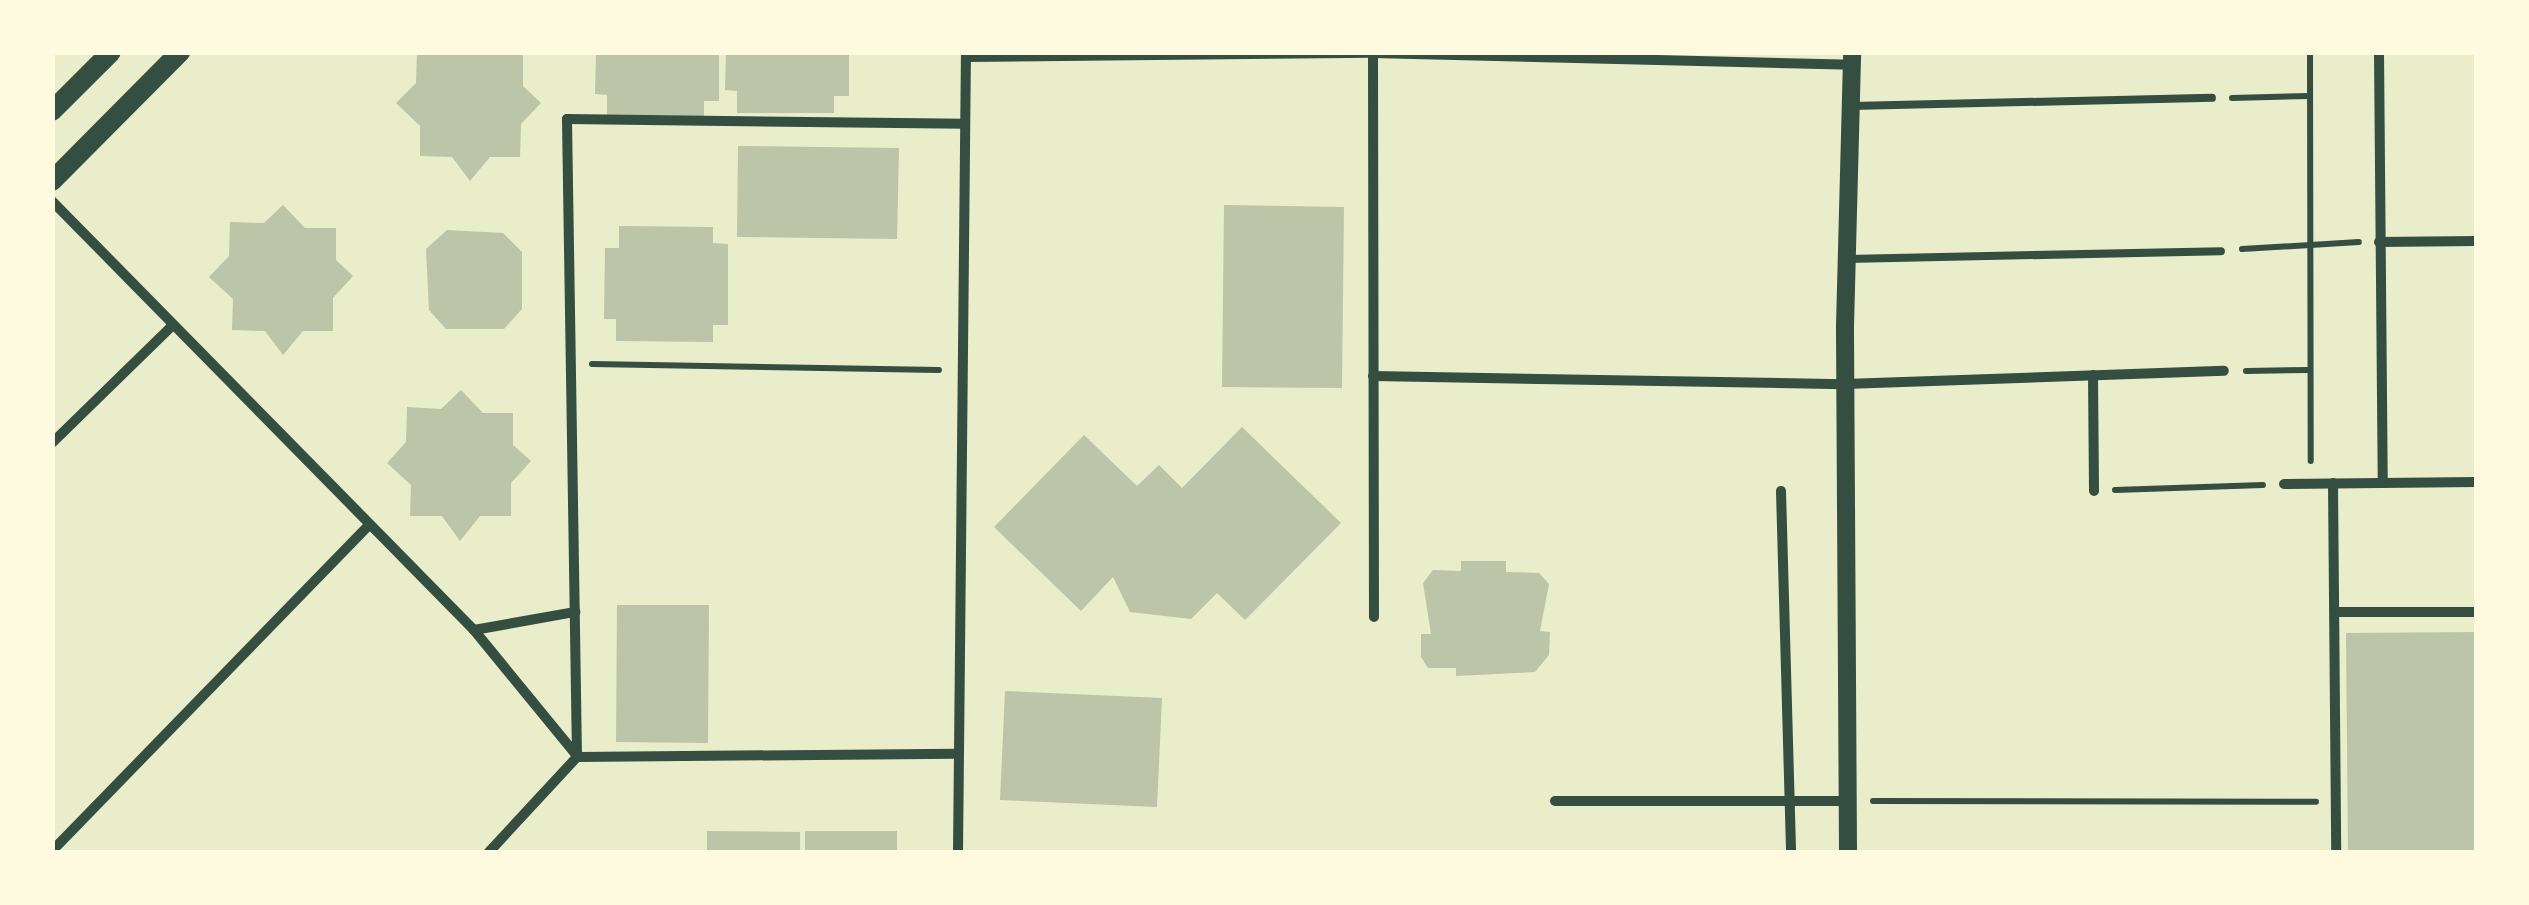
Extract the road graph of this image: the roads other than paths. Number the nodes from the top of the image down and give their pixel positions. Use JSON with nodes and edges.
{"nodes":[{"id":1,"x":111,"y":52,"type":"edge"},
{"id":2,"x":180,"y":52,"type":"edge"},
{"id":3,"x":2379,"y":52,"type":"edge"},
{"id":4,"x":1372,"y":53,"type":"edge"},
{"id":5,"x":966,"y":55,"type":"edge"},
{"id":6,"x":1852,"y":58,"type":"edge"},
{"id":7,"x":2212,"y":98,"type":"road end"},
{"id":8,"x":1850,"y":106,"type":"junction"},
{"id":9,"x":52,"y":112,"type":"edge"},
{"id":10,"x":965,"y":124,"type":"junction"},
{"id":11,"x":52,"y":181,"type":"edge"},
{"id":12,"x":52,"y":201,"type":"edge"},
{"id":13,"x":2476,"y":241,"type":"edge"},
{"id":14,"x":2379,"y":242,"type":"junction"},
{"id":15,"x":2221,"y":252,"type":"road end"},
{"id":16,"x":1847,"y":259,"type":"junction"},
{"id":17,"x":173,"y":325,"type":"junction"},
{"id":18,"x":2224,"y":371,"type":"road end"},
{"id":19,"x":2094,"y":375,"type":"junction"},
{"id":20,"x":1372,"y":376,"type":"junction"},
{"id":21,"x":1845,"y":384,"type":"junction"},
{"id":22,"x":52,"y":443,"type":"edge"},
{"id":23,"x":2476,"y":482,"type":"edge"},
{"id":24,"x":2333,"y":483,"type":"junction"},
{"id":25,"x":2383,"y":483,"type":"junction"},
{"id":26,"x":2284,"y":484,"type":"road end"},
{"id":27,"x":2094,"y":491,"type":"road end"},
{"id":28,"x":1782,"y":492,"type":"dead end"},
{"id":29,"x":368,"y":526,"type":"junction"},
{"id":30,"x":575,"y":612,"type":"junction"},
{"id":31,"x":2335,"y":612,"type":"junction"},
{"id":32,"x":2476,"y":612,"type":"edge"},
{"id":33,"x":1374,"y":617,"type":"dead end"},
{"id":34,"x":474,"y":630,"type":"junction"},
{"id":35,"x":957,"y":754,"type":"junction"},
{"id":36,"x":578,"y":757,"type":"junction"},
{"id":37,"x":1790,"y":800,"type":"junction"},
{"id":38,"x":1847,"y":800,"type":"junction"},
{"id":39,"x":1555,"y":801,"type":"dead end"},
{"id":40,"x":52,"y":851,"type":"edge"},
{"id":41,"x":489,"y":852,"type":"edge"},
{"id":42,"x":958,"y":852,"type":"edge"},
{"id":43,"x":1791,"y":852,"type":"edge"},
{"id":44,"x":1848,"y":852,"type":"edge"},
{"id":45,"x":2336,"y":852,"type":"edge"}],
"edges":[{"from":1,"to":9,"type":"main road"},
{"from":2,"to":11,"type":"main road"},
{"from":3,"to":14,"type":"street"},
{"from":4,"to":5,"type":"street"},
{"from":4,"to":6,"type":"street"},
{"from":4,"to":20,"type":"street"},
{"from":5,"to":10,"type":"street"},
{"from":6,"to":8,"type":"street"},
{"from":7,"to":8,"type":"lane"},
{"from":8,"to":16,"type":"street"},
{"from":10,"to":30,"type":"street"},
{"from":10,"to":35,"type":"street"},
{"from":12,"to":17,"type":"street"},
{"from":13,"to":14,"type":"street"},
{"from":14,"to":25,"type":"street"},
{"from":15,"to":16,"type":"lane"},
{"from":16,"to":21,"type":"street"},
{"from":17,"to":22,"type":"street"},
{"from":17,"to":29,"type":"street"},
{"from":18,"to":19,"type":"street"},
{"from":19,"to":21,"type":"street"},
{"from":19,"to":27,"type":"street"},
{"from":20,"to":21,"type":"street"},
{"from":20,"to":33,"type":"street"},
{"from":21,"to":38,"type":"street"},
{"from":23,"to":25,"type":"street"},
{"from":24,"to":25,"type":"street"},
{"from":24,"to":26,"type":"street"},
{"from":24,"to":31,"type":"street"},
{"from":28,"to":37,"type":"street"},
{"from":29,"to":34,"type":"street"},
{"from":29,"to":40,"type":"street"},
{"from":30,"to":34,"type":"street"},
{"from":30,"to":36,"type":"street"},
{"from":31,"to":32,"type":"street"},
{"from":31,"to":45,"type":"street"},
{"from":34,"to":36,"type":"street"},
{"from":35,"to":36,"type":"street"},
{"from":35,"to":42,"type":"street"},
{"from":36,"to":41,"type":"street"},
{"from":37,"to":38,"type":"street"},
{"from":37,"to":39,"type":"street"},
{"from":37,"to":43,"type":"street"},
{"from":38,"to":44,"type":"street"}]}
